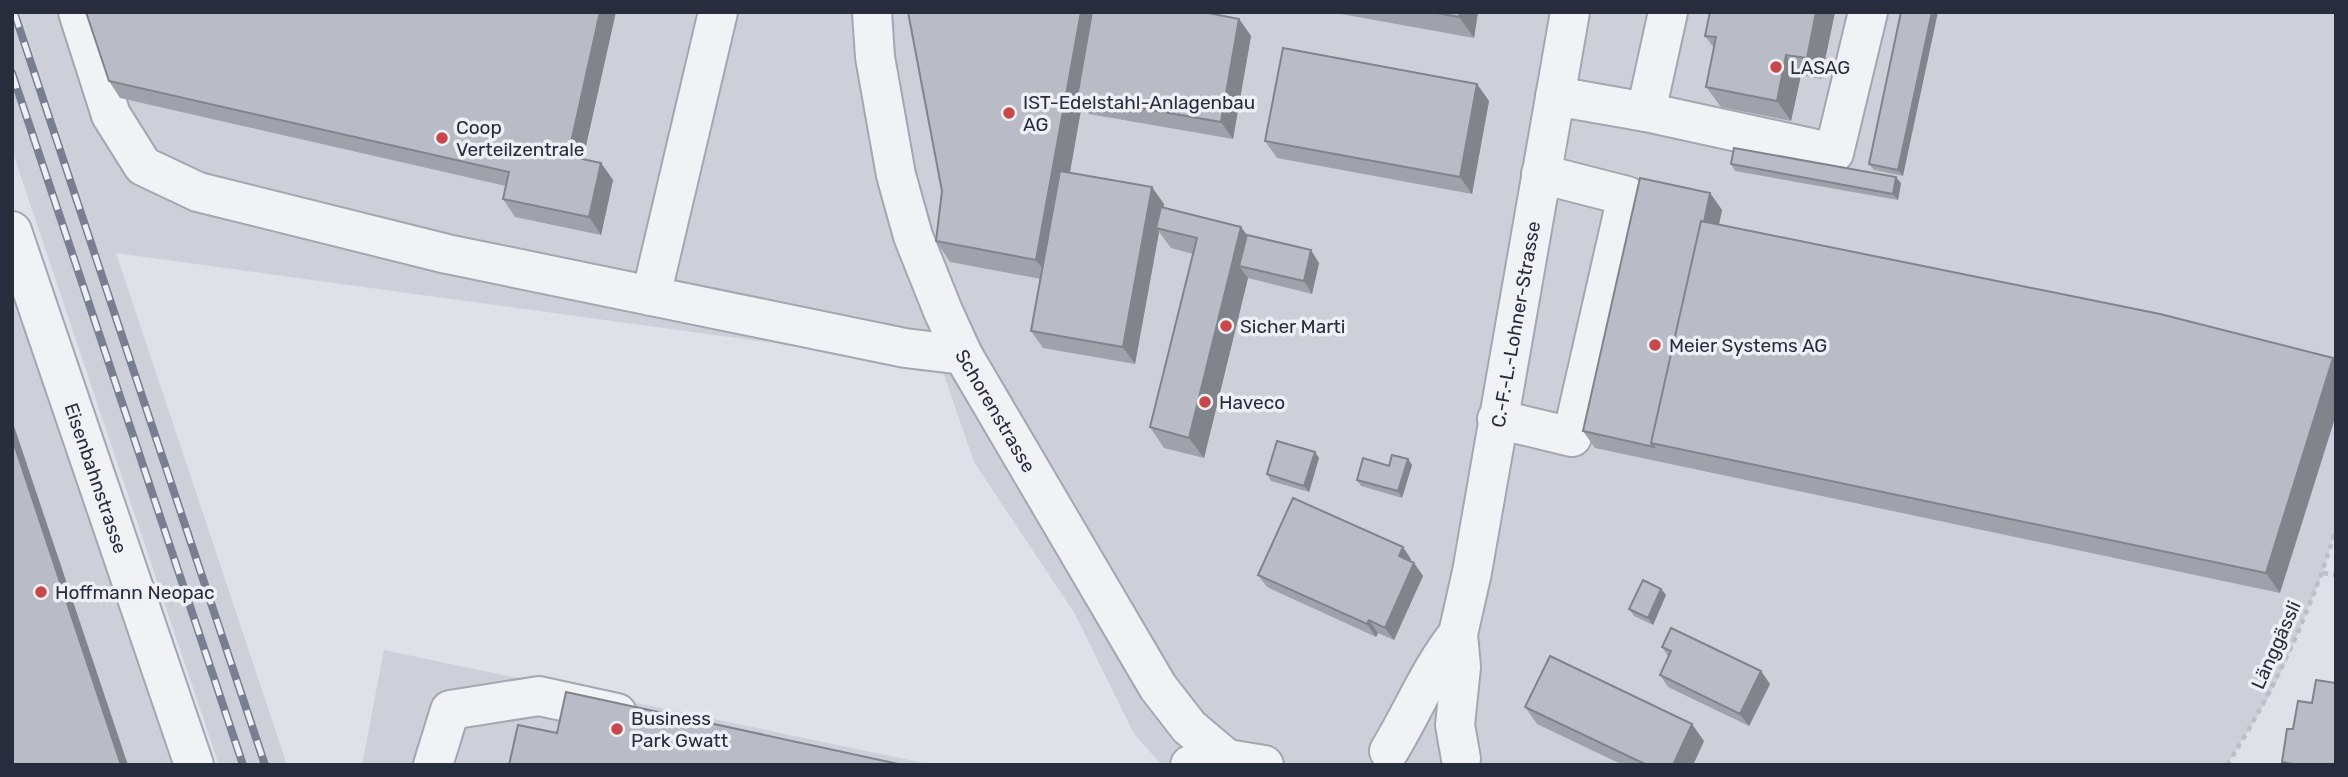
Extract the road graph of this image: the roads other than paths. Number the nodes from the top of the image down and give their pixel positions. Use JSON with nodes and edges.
{"nodes":[{"id":1,"x":78,"y":12,"type":"edge"},
{"id":2,"x":718,"y":12,"type":"edge"},
{"id":3,"x":872,"y":12,"type":"edge"},
{"id":4,"x":1570,"y":12,"type":"edge"},
{"id":5,"x":1668,"y":12,"type":"edge"},
{"id":6,"x":1868,"y":12,"type":"edge"},
{"id":7,"x":1555,"y":96,"type":"junction"},
{"id":8,"x":1646,"y":112,"type":"junction"},
{"id":9,"x":1541,"y":174,"type":"junction"},
{"id":10,"x":12,"y":231,"type":"edge"},
{"id":11,"x":651,"y":296,"type":"junction"},
{"id":12,"x":963,"y":355,"type":"junction"},
{"id":13,"x":1497,"y":419,"type":"junction"},
{"id":14,"x":1458,"y":634,"type":"junction"},
{"id":15,"x":647,"y":719,"type":"edge"},
{"id":16,"x":1380,"y":758,"type":"edge"},
{"id":17,"x":1231,"y":762,"type":"edge"},
{"id":18,"x":1464,"y":762,"type":"edge"},
{"id":19,"x":194,"y":765,"type":"edge"},
{"id":20,"x":433,"y":765,"type":"edge"},
{"id":21,"x":1190,"y":765,"type":"edge"},
{"id":22,"x":1264,"y":765,"type":"edge"}],
"edges":[{"from":1,"to":11,"type":"street"},
{"from":2,"to":11,"type":"street"},
{"from":3,"to":12,"type":"street","name":"Schorenstrasse"},
{"from":4,"to":7,"type":"street","name":"C.-F.-L.-Lohner-Strasse"},
{"from":5,"to":8,"type":"street"},
{"from":6,"to":8,"type":"street"},
{"from":7,"to":8,"type":"street"},
{"from":7,"to":9,"type":"street","name":"C.-F.-L.-Lohner-Strasse"},
{"from":9,"to":13,"type":"street","name":"C.-F.-L.-Lohner-Strasse"},
{"from":9,"to":13,"type":"street"},
{"from":10,"to":19,"type":"street","name":"Eisenbahnstrasse"},
{"from":11,"to":12,"type":"street"},
{"from":12,"to":17,"type":"street","name":"Schorenstrasse"},
{"from":13,"to":14,"type":"street","name":"C.-F.-L.-Lohner-Strasse"},
{"from":14,"to":16,"type":"street","name":"C.-F.-L.-Lohner-Strasse"},
{"from":14,"to":18,"type":"street","name":"C.-F.-L.-Lohner-Strasse"},
{"from":15,"to":20,"type":"street"},
{"from":16,"to":18,"type":"street"},
{"from":17,"to":21,"type":"street"},
{"from":17,"to":22,"type":"street"}]}
